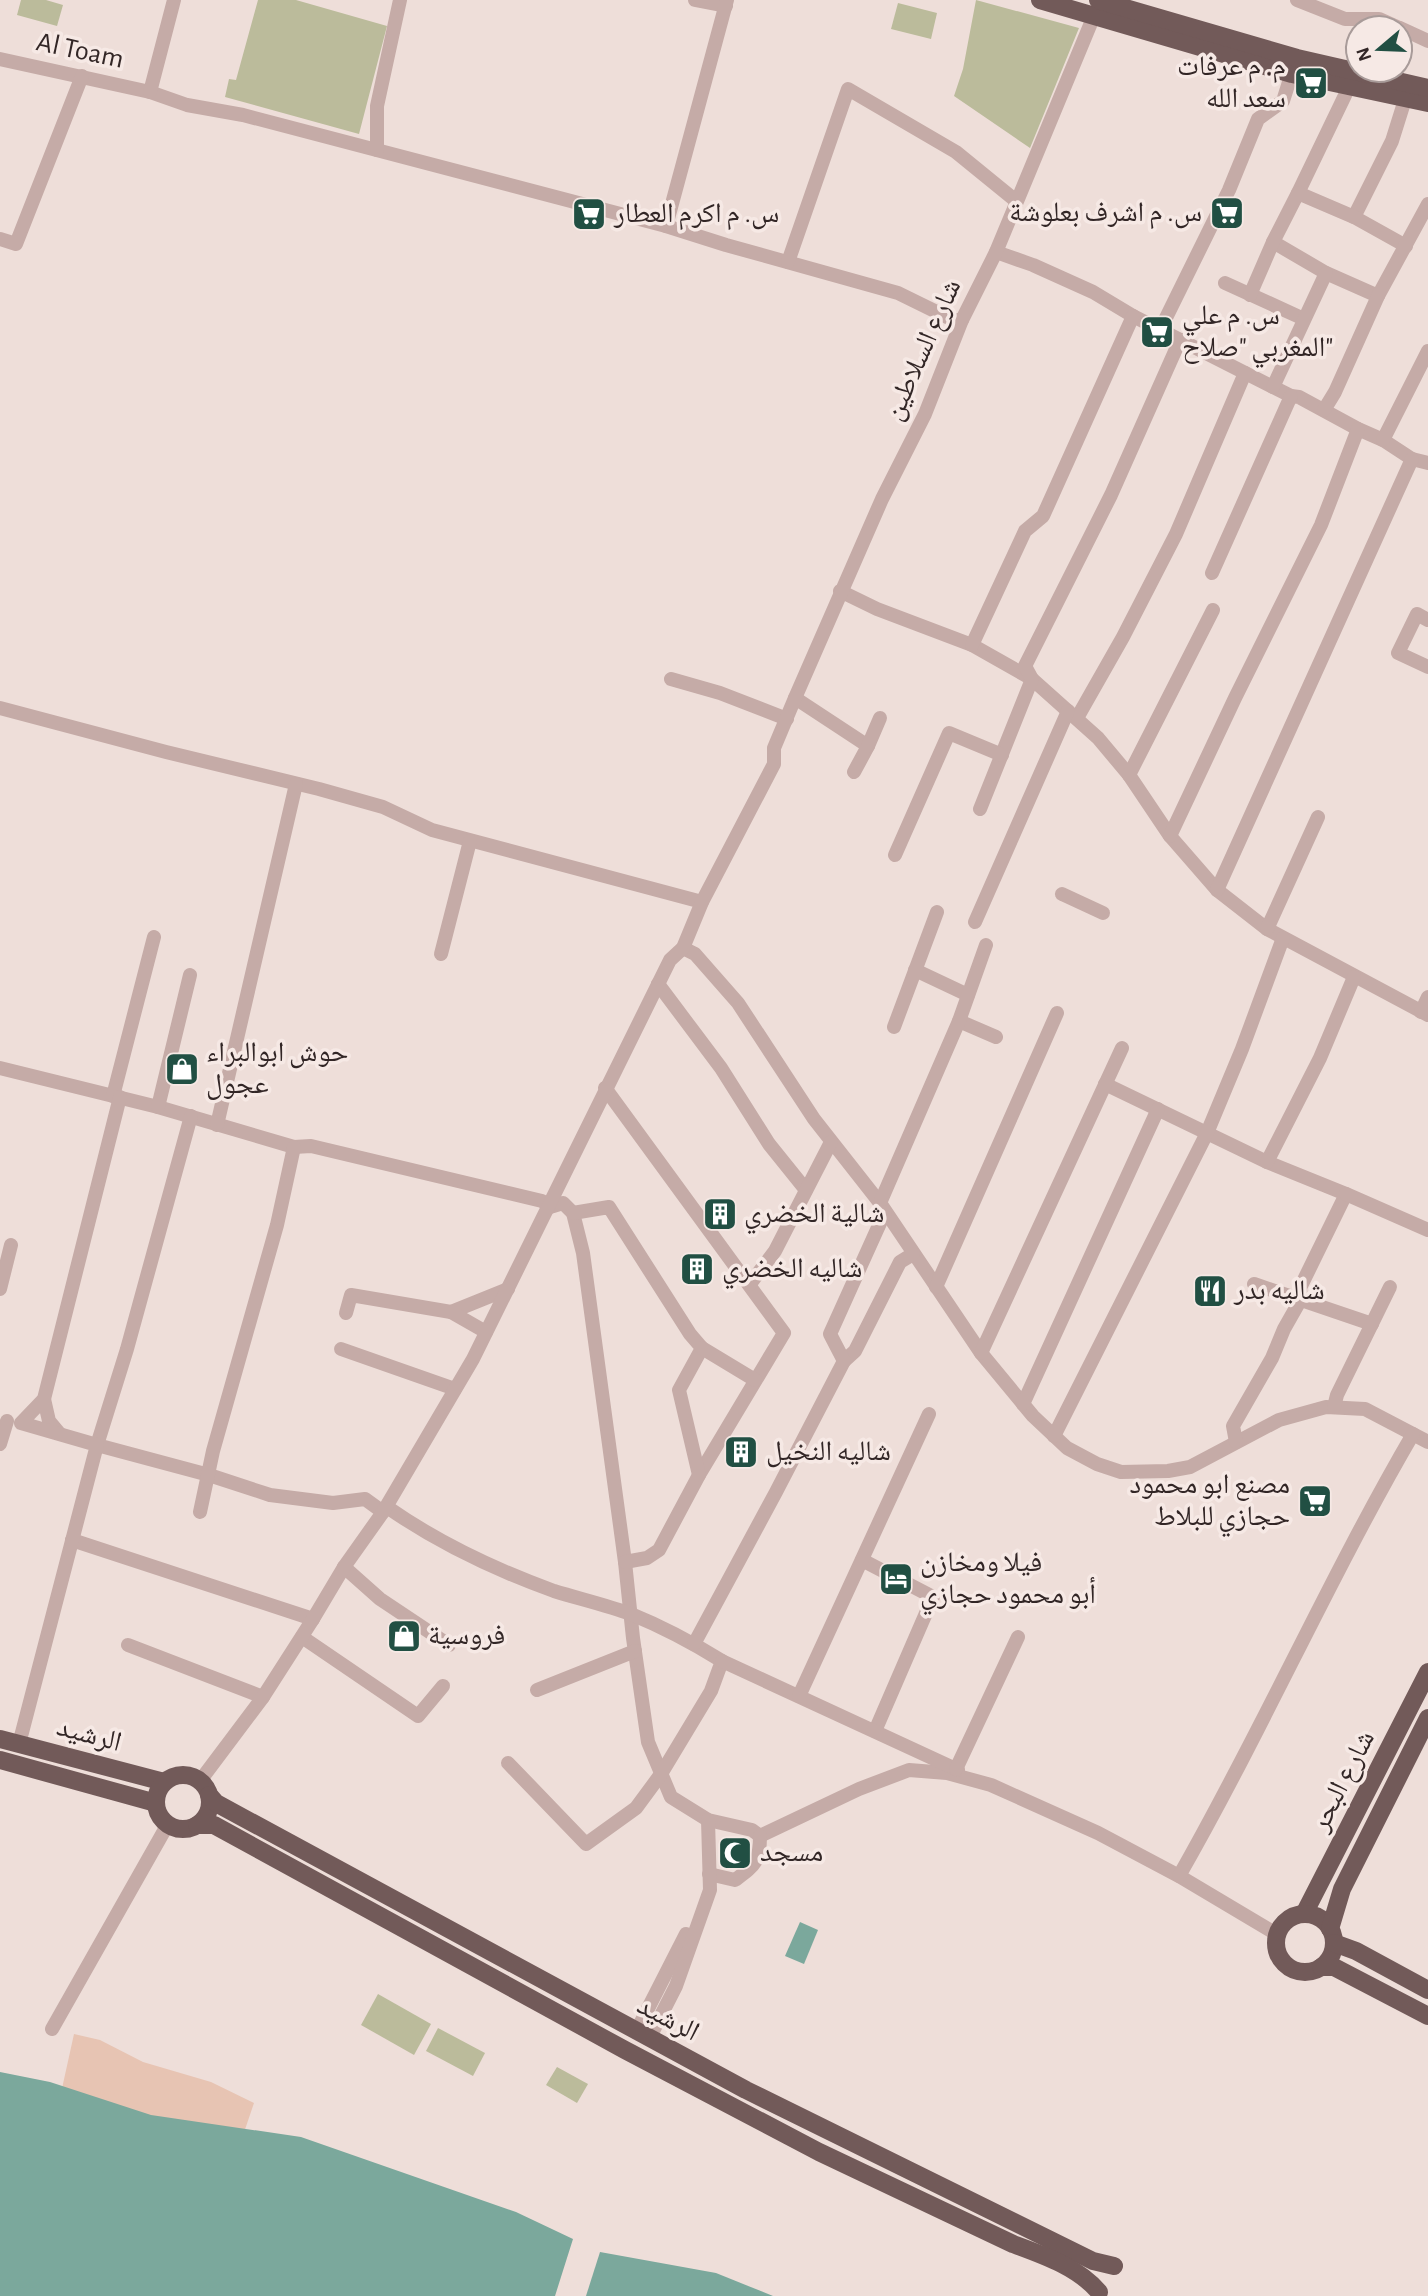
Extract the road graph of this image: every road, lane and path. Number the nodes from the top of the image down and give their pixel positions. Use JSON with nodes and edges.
{"nodes":[{"id":1,"x":174,"y":0,"type":"edge"},
{"id":2,"x":400,"y":0,"type":"edge"},
{"id":3,"x":695,"y":0,"type":"edge"},
{"id":4,"x":1040,"y":0,"type":"edge"},
{"id":5,"x":1297,"y":0,"type":"edge"},
{"id":6,"x":727,"y":3,"type":"edge"},
{"id":7,"x":1098,"y":4,"type":"edge"},
{"id":8,"x":1344,"y":19,"type":"edge"},
{"id":9,"x":0,"y":59,"type":"edge"},
{"id":10,"x":1295,"y":66,"type":"junction"},
{"id":11,"x":82,"y":76,"type":"junction"},
{"id":12,"x":1349,"y":88,"type":"junction"},
{"id":13,"x":1428,"y":88,"type":"edge"},
{"id":14,"x":1407,"y":91,"type":"junction"},
{"id":15,"x":150,"y":92,"type":"junction"},
{"id":16,"x":1428,"y":103,"type":"edge"},
{"id":17,"x":377,"y":150,"type":"junction"},
{"id":18,"x":1298,"y":193,"type":"junction"},
{"id":19,"x":1015,"y":200,"type":"junction"},
{"id":20,"x":1428,"y":204,"type":"edge"},
{"id":21,"x":1354,"y":217,"type":"junction"},
{"id":22,"x":666,"y":226,"type":"junction"},
{"id":23,"x":0,"y":239,"type":"edge"},
{"id":24,"x":1273,"y":242,"type":"junction"},
{"id":25,"x":1406,"y":246,"type":"junction"},
{"id":26,"x":996,"y":251,"type":"junction"},
{"id":27,"x":788,"y":262,"type":"junction"},
{"id":28,"x":1326,"y":273,"type":"junction"},
{"id":29,"x":1225,"y":283,"type":"dead end"},
{"id":30,"x":1250,"y":295,"type":"junction"},
{"id":31,"x":1378,"y":296,"type":"junction"},
{"id":32,"x":1133,"y":316,"type":"junction"},
{"id":33,"x":962,"y":320,"type":"junction"},
{"id":34,"x":1304,"y":320,"type":"junction"},
{"id":35,"x":1160,"y":330,"type":"junction"},
{"id":36,"x":1180,"y":340,"type":"junction"},
{"id":37,"x":1428,"y":351,"type":"edge"},
{"id":38,"x":1245,"y":373,"type":"junction"},
{"id":39,"x":1273,"y":387,"type":"junction"},
{"id":40,"x":1291,"y":397,"type":"junction"},
{"id":41,"x":1324,"y":410,"type":"junction"},
{"id":42,"x":1358,"y":429,"type":"junction"},
{"id":43,"x":1383,"y":440,"type":"junction"},
{"id":44,"x":1412,"y":459,"type":"junction"},
{"id":45,"x":1428,"y":463,"type":"edge"},
{"id":46,"x":1212,"y":573,"type":"dead end"},
{"id":47,"x":841,"y":591,"type":"junction"},
{"id":48,"x":1213,"y":610,"type":"dead end"},
{"id":49,"x":1428,"y":620,"type":"edge"},
{"id":50,"x":972,"y":645,"type":"junction"},
{"id":51,"x":1428,"y":667,"type":"edge"},
{"id":52,"x":671,"y":679,"type":"dead end"},
{"id":53,"x":1032,"y":679,"type":"junction"},
{"id":54,"x":795,"y":698,"type":"junction"},
{"id":55,"x":0,"y":708,"type":"edge"},
{"id":56,"x":1072,"y":715,"type":"junction"},
{"id":57,"x":880,"y":718,"type":"dead end"},
{"id":58,"x":788,"y":719,"type":"junction"},
{"id":59,"x":868,"y":746,"type":"junction"},
{"id":60,"x":1002,"y":755,"type":"junction"},
{"id":61,"x":854,"y":772,"type":"dead end"},
{"id":62,"x":1129,"y":775,"type":"junction"},
{"id":63,"x":296,"y":784,"type":"junction"},
{"id":64,"x":980,"y":809,"type":"dead end"},
{"id":65,"x":1318,"y":817,"type":"dead end"},
{"id":66,"x":1170,"y":836,"type":"junction"},
{"id":67,"x":470,"y":841,"type":"junction"},
{"id":68,"x":895,"y":855,"type":"dead end"},
{"id":69,"x":1217,"y":890,"type":"junction"},
{"id":70,"x":1062,"y":894,"type":"dead end"},
{"id":71,"x":702,"y":902,"type":"junction"},
{"id":72,"x":937,"y":912,"type":"dead end"},
{"id":73,"x":1103,"y":913,"type":"dead end"},
{"id":74,"x":975,"y":922,"type":"dead end"},
{"id":75,"x":1267,"y":929,"type":"junction"},
{"id":76,"x":154,"y":937,"type":"dead end"},
{"id":77,"x":1283,"y":938,"type":"junction"},
{"id":78,"x":986,"y":945,"type":"dead end"},
{"id":79,"x":683,"y":948,"type":"junction"},
{"id":80,"x":441,"y":954,"type":"dead end"},
{"id":81,"x":915,"y":970,"type":"junction"},
{"id":82,"x":190,"y":975,"type":"dead end"},
{"id":83,"x":1354,"y":976,"type":"junction"},
{"id":84,"x":658,"y":984,"type":"junction"},
{"id":85,"x":968,"y":995,"type":"junction"},
{"id":86,"x":1428,"y":997,"type":"edge"},
{"id":87,"x":1057,"y":1013,"type":"dead end"},
{"id":88,"x":1424,"y":1013,"type":"edge"},
{"id":89,"x":958,"y":1021,"type":"junction"},
{"id":90,"x":894,"y":1027,"type":"dead end"},
{"id":91,"x":996,"y":1037,"type":"dead end"},
{"id":92,"x":1122,"y":1048,"type":"dead end"},
{"id":93,"x":0,"y":1068,"type":"edge"},
{"id":94,"x":1105,"y":1084,"type":"junction"},
{"id":95,"x":606,"y":1088,"type":"junction"},
{"id":96,"x":117,"y":1097,"type":"junction"},
{"id":97,"x":158,"y":1107,"type":"junction"},
{"id":98,"x":1158,"y":1109,"type":"junction"},
{"id":99,"x":191,"y":1116,"type":"junction"},
{"id":100,"x":217,"y":1125,"type":"junction"},
{"id":101,"x":1207,"y":1133,"type":"junction"},
{"id":102,"x":831,"y":1142,"type":"junction"},
{"id":103,"x":294,"y":1147,"type":"junction"},
{"id":104,"x":1267,"y":1162,"type":"junction"},
{"id":105,"x":806,"y":1190,"type":"junction"},
{"id":106,"x":1346,"y":1194,"type":"junction"},
{"id":107,"x":550,"y":1206,"type":"junction"},
{"id":108,"x":882,"y":1208,"type":"junction"},
{"id":109,"x":573,"y":1213,"type":"junction"},
{"id":110,"x":1428,"y":1230,"type":"edge"},
{"id":111,"x":11,"y":1245,"type":"dead end"},
{"id":112,"x":913,"y":1254,"type":"junction"},
{"id":113,"x":750,"y":1284,"type":"junction"},
{"id":114,"x":1255,"y":1284,"type":"dead end"},
{"id":115,"x":936,"y":1287,"type":"junction"},
{"id":116,"x":1390,"y":1287,"type":"dead end"},
{"id":117,"x":0,"y":1289,"type":"edge"},
{"id":118,"x":508,"y":1289,"type":"junction"},
{"id":119,"x":1301,"y":1299,"type":"junction"},
{"id":120,"x":346,"y":1312,"type":"dead end"},
{"id":121,"x":452,"y":1312,"type":"junction"},
{"id":122,"x":1372,"y":1324,"type":"junction"},
{"id":123,"x":486,"y":1332,"type":"junction"},
{"id":124,"x":702,"y":1348,"type":"junction"},
{"id":125,"x":341,"y":1349,"type":"dead end"},
{"id":126,"x":981,"y":1353,"type":"junction"},
{"id":127,"x":844,"y":1361,"type":"junction"},
{"id":128,"x":755,"y":1380,"type":"junction"},
{"id":129,"x":455,"y":1389,"type":"junction"},
{"id":130,"x":44,"y":1399,"type":"junction"},
{"id":131,"x":1023,"y":1404,"type":"junction"},
{"id":132,"x":1334,"y":1407,"type":"junction"},
{"id":133,"x":929,"y":1413,"type":"dead end"},
{"id":134,"x":9,"y":1421,"type":"edge"},
{"id":135,"x":60,"y":1434,"type":"junction"},
{"id":136,"x":1413,"y":1434,"type":"junction"},
{"id":137,"x":1054,"y":1436,"type":"junction"},
{"id":138,"x":1236,"y":1442,"type":"junction"},
{"id":139,"x":1428,"y":1442,"type":"edge"},
{"id":140,"x":0,"y":1444,"type":"edge"},
{"id":141,"x":97,"y":1445,"type":"junction"},
{"id":142,"x":209,"y":1475,"type":"junction"},
{"id":143,"x":699,"y":1475,"type":"junction"},
{"id":144,"x":385,"y":1509,"type":"junction"},
{"id":145,"x":200,"y":1512,"type":"dead end"},
{"id":146,"x":72,"y":1540,"type":"junction"},
{"id":147,"x":862,"y":1560,"type":"junction"},
{"id":148,"x":625,"y":1562,"type":"junction"},
{"id":149,"x":344,"y":1567,"type":"junction"},
{"id":150,"x":629,"y":1614,"type":"junction"},
{"id":151,"x":313,"y":1619,"type":"junction"},
{"id":152,"x":302,"y":1637,"type":"junction"},
{"id":153,"x":1018,"y":1637,"type":"dead end"},
{"id":154,"x":694,"y":1644,"type":"junction"},
{"id":155,"x":128,"y":1645,"type":"dead end"},
{"id":156,"x":449,"y":1645,"type":"dead end"},
{"id":157,"x":635,"y":1651,"type":"junction"},
{"id":158,"x":722,"y":1661,"type":"junction"},
{"id":159,"x":1428,"y":1672,"type":"edge"},
{"id":160,"x":443,"y":1686,"type":"dead end"},
{"id":161,"x":537,"y":1690,"type":"dead end"},
{"id":162,"x":799,"y":1696,"type":"junction"},
{"id":163,"x":262,"y":1697,"type":"junction"},
{"id":164,"x":1428,"y":1718,"type":"edge"},
{"id":165,"x":875,"y":1731,"type":"junction"},
{"id":166,"x":0,"y":1739,"type":"edge"},
{"id":167,"x":19,"y":1744,"type":"junction"},
{"id":168,"x":0,"y":1760,"type":"edge"},
{"id":169,"x":508,"y":1763,"type":"dead end"},
{"id":170,"x":956,"y":1769,"type":"junction"},
{"id":171,"x":661,"y":1774,"type":"junction"},
{"id":172,"x":164,"y":1782,"type":"junction"},
{"id":173,"x":991,"y":1785,"type":"junction"},
{"id":174,"x":205,"y":1788,"type":"junction"},
{"id":175,"x":156,"y":1803,"type":"junction"},
{"id":176,"x":708,"y":1820,"type":"junction"},
{"id":177,"x":168,"y":1824,"type":"junction"},
{"id":178,"x":197,"y":1825,"type":"junction"},
{"id":179,"x":760,"y":1836,"type":"junction"},
{"id":180,"x":709,"y":1874,"type":"junction"},
{"id":181,"x":1180,"y":1876,"type":"junction"},
{"id":182,"x":1304,"y":1914,"type":"junction"},
{"id":183,"x":1278,"y":1935,"type":"junction"},
{"id":184,"x":1332,"y":1936,"type":"junction"},
{"id":185,"x":1321,"y":1967,"type":"junction"},
{"id":186,"x":1428,"y":1990,"type":"edge"},
{"id":187,"x":1428,"y":2016,"type":"edge"},
{"id":188,"x":52,"y":2029,"type":"dead end"},
{"id":189,"x":643,"y":2035,"type":"junction"},
{"id":190,"x":1114,"y":2266,"type":"dead end"},
{"id":191,"x":1099,"y":2292,"type":"dead end"}],
"edges":[{"from":1,"to":15,"type":"street"},
{"from":2,"to":17,"type":"street"},
{"from":3,"to":6,"type":"street"},
{"from":4,"to":7,"type":"main road"},
{"from":5,"to":8,"type":"street"},
{"from":6,"to":22,"type":"street"},
{"from":7,"to":10,"type":"main road"},
{"from":7,"to":19,"type":"street","name":"شارع السلاطين"},
{"from":9,"to":11,"type":"street","name":"Al Toam"},
{"from":10,"to":12,"type":"main road"},
{"from":10,"to":14,"type":"main road"},
{"from":10,"to":35,"type":"street"},
{"from":11,"to":15,"type":"street","name":"Al Toam"},
{"from":11,"to":23,"type":"street"},
{"from":12,"to":14,"type":"main road"},
{"from":12,"to":18,"type":"street"},
{"from":13,"to":14,"type":"main road"},
{"from":14,"to":16,"type":"main road"},
{"from":14,"to":21,"type":"street"},
{"from":15,"to":17,"type":"street","name":"Al Toam"},
{"from":17,"to":22,"type":"street","name":"Al Toam"},
{"from":18,"to":21,"type":"street"},
{"from":18,"to":24,"type":"street"},
{"from":19,"to":26,"type":"street","name":"شارع السلاطين"},
{"from":19,"to":27,"type":"street"},
{"from":20,"to":25,"type":"street"},
{"from":21,"to":25,"type":"street"},
{"from":22,"to":27,"type":"street","name":"Al Toam"},
{"from":24,"to":28,"type":"street"},
{"from":24,"to":30,"type":"street"},
{"from":25,"to":31,"type":"street"},
{"from":26,"to":32,"type":"street"},
{"from":26,"to":33,"type":"street","name":"شارع السلاطين"},
{"from":27,"to":33,"type":"street","name":"Al Toam"},
{"from":28,"to":31,"type":"street"},
{"from":28,"to":34,"type":"street"},
{"from":29,"to":30,"type":"street"},
{"from":30,"to":34,"type":"street"},
{"from":31,"to":41,"type":"street"},
{"from":32,"to":35,"type":"street"},
{"from":32,"to":50,"type":"street"},
{"from":33,"to":47,"type":"street","name":"شارع السلاطين"},
{"from":34,"to":39,"type":"street"},
{"from":35,"to":36,"type":"street"},
{"from":36,"to":38,"type":"street"},
{"from":36,"to":53,"type":"street"},
{"from":37,"to":43,"type":"street"},
{"from":38,"to":39,"type":"street"},
{"from":38,"to":56,"type":"street"},
{"from":39,"to":40,"type":"street"},
{"from":40,"to":41,"type":"street"},
{"from":40,"to":46,"type":"street"},
{"from":41,"to":42,"type":"street"},
{"from":42,"to":43,"type":"street"},
{"from":42,"to":66,"type":"street"},
{"from":43,"to":44,"type":"street"},
{"from":44,"to":45,"type":"street"},
{"from":44,"to":69,"type":"street"},
{"from":47,"to":50,"type":"street"},
{"from":47,"to":54,"type":"street","name":"شارع السلاطين"},
{"from":48,"to":62,"type":"street"},
{"from":49,"to":51,"type":"street"},
{"from":50,"to":53,"type":"street"},
{"from":52,"to":58,"type":"street"},
{"from":53,"to":56,"type":"street"},
{"from":53,"to":60,"type":"street"},
{"from":54,"to":58,"type":"street","name":"شارع السلاطين"},
{"from":54,"to":59,"type":"street"},
{"from":55,"to":63,"type":"street"},
{"from":56,"to":62,"type":"street"},
{"from":56,"to":74,"type":"street"},
{"from":57,"to":59,"type":"street"},
{"from":58,"to":71,"type":"street","name":"شارع السلاطين"},
{"from":59,"to":61,"type":"street"},
{"from":60,"to":64,"type":"street"},
{"from":60,"to":68,"type":"street"},
{"from":62,"to":66,"type":"street"},
{"from":63,"to":67,"type":"street"},
{"from":63,"to":100,"type":"street"},
{"from":65,"to":75,"type":"street"},
{"from":66,"to":69,"type":"street"},
{"from":67,"to":71,"type":"street"},
{"from":67,"to":80,"type":"street"},
{"from":69,"to":75,"type":"street"},
{"from":70,"to":73,"type":"street"},
{"from":71,"to":79,"type":"street","name":"شارع السلاطين"},
{"from":72,"to":81,"type":"street"},
{"from":75,"to":77,"type":"street"},
{"from":76,"to":96,"type":"street"},
{"from":77,"to":83,"type":"street"},
{"from":77,"to":101,"type":"street"},
{"from":78,"to":85,"type":"street"},
{"from":79,"to":84,"type":"street","name":"شارع السلاطين"},
{"from":79,"to":102,"type":"street"},
{"from":81,"to":85,"type":"street"},
{"from":81,"to":90,"type":"street"},
{"from":82,"to":97,"type":"street"},
{"from":83,"to":88,"type":"street"},
{"from":83,"to":104,"type":"street"},
{"from":84,"to":95,"type":"street","name":"شارع السلاطين"},
{"from":84,"to":105,"type":"street"},
{"from":85,"to":89,"type":"street"},
{"from":86,"to":88,"type":"street"},
{"from":87,"to":115,"type":"street"},
{"from":89,"to":91,"type":"street"},
{"from":89,"to":108,"type":"street"},
{"from":92,"to":94,"type":"street"},
{"from":93,"to":96,"type":"street"},
{"from":94,"to":98,"type":"street"},
{"from":94,"to":126,"type":"street"},
{"from":95,"to":107,"type":"street","name":"شارع السلاطين"},
{"from":95,"to":113,"type":"street"},
{"from":96,"to":97,"type":"street"},
{"from":96,"to":130,"type":"street"},
{"from":97,"to":99,"type":"street"},
{"from":98,"to":101,"type":"street"},
{"from":98,"to":131,"type":"street"},
{"from":99,"to":100,"type":"street"},
{"from":99,"to":141,"type":"street"},
{"from":100,"to":103,"type":"street"},
{"from":101,"to":104,"type":"street"},
{"from":101,"to":137,"type":"street"},
{"from":102,"to":105,"type":"street"},
{"from":102,"to":108,"type":"street"},
{"from":103,"to":107,"type":"street"},
{"from":103,"to":142,"type":"street"},
{"from":104,"to":106,"type":"street"},
{"from":105,"to":113,"type":"street"},
{"from":106,"to":110,"type":"street"},
{"from":106,"to":119,"type":"street"},
{"from":107,"to":109,"type":"street"},
{"from":107,"to":118,"type":"street","name":"شارع السلاطين"},
{"from":108,"to":112,"type":"street"},
{"from":108,"to":127,"type":"street"},
{"from":109,"to":124,"type":"street"},
{"from":109,"to":148,"type":"street"},
{"from":111,"to":117,"type":"street"},
{"from":112,"to":115,"type":"street"},
{"from":112,"to":127,"type":"street"},
{"from":113,"to":128,"type":"street"},
{"from":114,"to":119,"type":"street"},
{"from":115,"to":126,"type":"street"},
{"from":116,"to":122,"type":"street"},
{"from":118,"to":121,"type":"street"},
{"from":118,"to":123,"type":"street","name":"شارع السلاطين"},
{"from":119,"to":122,"type":"street"},
{"from":119,"to":138,"type":"street"},
{"from":120,"to":121,"type":"street"},
{"from":121,"to":123,"type":"street"},
{"from":122,"to":132,"type":"street"},
{"from":123,"to":129,"type":"street","name":"شارع السلاطين"},
{"from":124,"to":128,"type":"street"},
{"from":124,"to":143,"type":"street"},
{"from":125,"to":129,"type":"street"},
{"from":126,"to":131,"type":"street"},
{"from":127,"to":154,"type":"street"},
{"from":128,"to":143,"type":"street"},
{"from":129,"to":144,"type":"street","name":"شارع السلاطين"},
{"from":130,"to":134,"type":"street"},
{"from":130,"to":135,"type":"street"},
{"from":131,"to":137,"type":"street"},
{"from":132,"to":136,"type":"street"},
{"from":132,"to":138,"type":"street"},
{"from":133,"to":147,"type":"street"},
{"from":134,"to":135,"type":"street"},
{"from":134,"to":140,"type":"street"},
{"from":135,"to":141,"type":"street"},
{"from":136,"to":139,"type":"street"},
{"from":136,"to":181,"type":"street"},
{"from":137,"to":138,"type":"street"},
{"from":141,"to":142,"type":"street"},
{"from":141,"to":146,"type":"street"},
{"from":142,"to":144,"type":"street"},
{"from":142,"to":145,"type":"street"},
{"from":143,"to":148,"type":"street"},
{"from":144,"to":149,"type":"street","name":"شارع السلاطين"},
{"from":144,"to":150,"type":"street"},
{"from":146,"to":151,"type":"street"},
{"from":146,"to":167,"type":"street"},
{"from":147,"to":162,"type":"street"},
{"from":147,"to":165,"type":"street"},
{"from":148,"to":150,"type":"street"},
{"from":149,"to":151,"type":"street","name":"شارع السلاطين"},
{"from":149,"to":156,"type":"street"},
{"from":150,"to":154,"type":"street"},
{"from":150,"to":157,"type":"street"},
{"from":151,"to":152,"type":"street","name":"شارع السلاطين"},
{"from":152,"to":160,"type":"street"},
{"from":152,"to":163,"type":"street","name":"شارع السلاطين"},
{"from":153,"to":170,"type":"street"},
{"from":154,"to":158,"type":"street"},
{"from":155,"to":163,"type":"street"},
{"from":157,"to":161,"type":"street"},
{"from":157,"to":171,"type":"street"},
{"from":158,"to":162,"type":"street"},
{"from":158,"to":171,"type":"street"},
{"from":159,"to":182,"type":"main road","name":"شارع البحر"},
{"from":162,"to":165,"type":"street"},
{"from":163,"to":174,"type":"street","name":"شارع السلاطين"},
{"from":164,"to":184,"type":"main road","name":"شارع البحر"},
{"from":165,"to":170,"type":"street"},
{"from":166,"to":167,"type":"main road","name":"الرشيد"},
{"from":167,"to":172,"type":"main road","name":"الرشيد"},
{"from":168,"to":175,"type":"main road","name":"الرشيد"},
{"from":169,"to":171,"type":"street"},
{"from":170,"to":173,"type":"street"},
{"from":171,"to":176,"type":"street"},
{"from":172,"to":174,"type":"main road"},
{"from":172,"to":175,"type":"main road"},
{"from":173,"to":179,"type":"street"},
{"from":173,"to":181,"type":"street"},
{"from":174,"to":178,"type":"main road"},
{"from":174,"to":189,"type":"main road","name":"الرشيد"},
{"from":175,"to":177,"type":"main road"},
{"from":176,"to":179,"type":"street"},
{"from":176,"to":180,"type":"street"},
{"from":177,"to":178,"type":"main road"},
{"from":177,"to":188,"type":"street"},
{"from":178,"to":191,"type":"main road","name":"الرشيد"},
{"from":179,"to":180,"type":"street"},
{"from":180,"to":189,"type":"street"},
{"from":181,"to":183,"type":"street"},
{"from":182,"to":183,"type":"main road"},
{"from":182,"to":184,"type":"main road"},
{"from":183,"to":185,"type":"main road"},
{"from":184,"to":185,"type":"main road"},
{"from":184,"to":186,"type":"main road"},
{"from":185,"to":187,"type":"main road"},
{"from":189,"to":190,"type":"main road","name":"الرشيد"}]}
